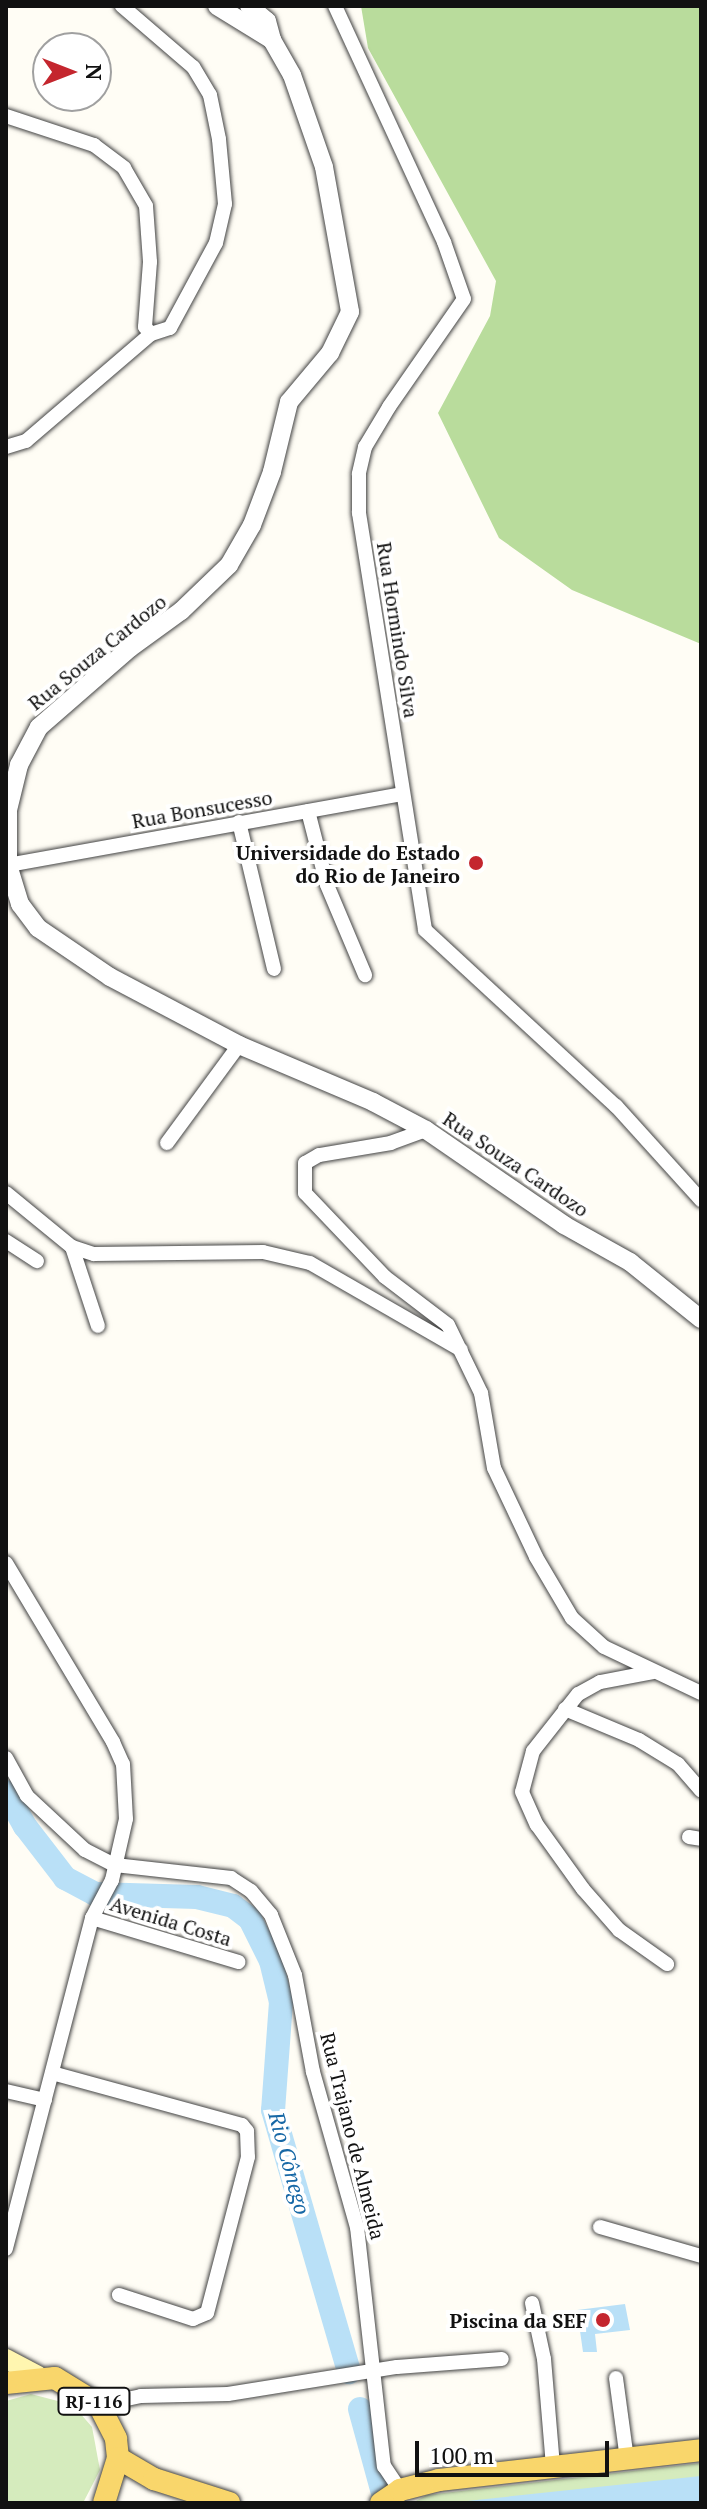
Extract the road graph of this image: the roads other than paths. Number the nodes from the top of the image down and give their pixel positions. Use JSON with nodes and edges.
{"nodes":[{"id":1,"x":122,"y":6,"type":"edge"},
{"id":2,"x":217,"y":6,"type":"edge"},
{"id":3,"x":249,"y":6,"type":"edge"},
{"id":4,"x":335,"y":6,"type":"edge"},
{"id":5,"x":272,"y":40,"type":"junction"},
{"id":6,"x":6,"y":116,"type":"edge"},
{"id":7,"x":151,"y":334,"type":"junction"},
{"id":8,"x":6,"y":447,"type":"edge"},
{"id":9,"x":402,"y":794,"type":"junction"},
{"id":10,"x":308,"y":811,"type":"junction"},
{"id":11,"x":239,"y":822,"type":"junction"},
{"id":12,"x":8,"y":865,"type":"junction"},
{"id":13,"x":274,"y":969,"type":"dead end"},
{"id":14,"x":365,"y":975,"type":"dead end"},
{"id":15,"x":239,"y":1045,"type":"junction"},
{"id":16,"x":426,"y":1130,"type":"junction"},
{"id":17,"x":167,"y":1143,"type":"dead end"},
{"id":18,"x":6,"y":1193,"type":"edge"},
{"id":19,"x":701,"y":1200,"type":"edge"},
{"id":20,"x":6,"y":1241,"type":"edge"},
{"id":21,"x":72,"y":1247,"type":"junction"},
{"id":22,"x":37,"y":1261,"type":"dead end"},
{"id":23,"x":701,"y":1319,"type":"edge"},
{"id":24,"x":98,"y":1326,"type":"dead end"},
{"id":25,"x":464,"y":1352,"type":"junction"},
{"id":26,"x":6,"y":1563,"type":"edge"},
{"id":27,"x":653,"y":1672,"type":"junction"},
{"id":28,"x":701,"y":1693,"type":"edge"},
{"id":29,"x":565,"y":1709,"type":"junction"},
{"id":30,"x":6,"y":1758,"type":"edge"},
{"id":31,"x":701,"y":1790,"type":"edge"},
{"id":32,"x":115,"y":1865,"type":"junction"},
{"id":33,"x":92,"y":1918,"type":"junction"},
{"id":34,"x":239,"y":1962,"type":"dead end"},
{"id":35,"x":667,"y":1964,"type":"dead end"},
{"id":36,"x":52,"y":2073,"type":"junction"},
{"id":37,"x":6,"y":2091,"type":"edge"},
{"id":38,"x":45,"y":2100,"type":"junction"},
{"id":39,"x":600,"y":2227,"type":"dead end"},
{"id":40,"x":6,"y":2249,"type":"edge"},
{"id":41,"x":701,"y":2256,"type":"edge"},
{"id":42,"x":119,"y":2295,"type":"dead end"},
{"id":43,"x":532,"y":2303,"type":"dead end"},
{"id":44,"x":6,"y":2359,"type":"edge"},
{"id":45,"x":502,"y":2359,"type":"dead end"},
{"id":46,"x":370,"y":2372,"type":"junction"},
{"id":47,"x":38,"y":2376,"type":"junction"},
{"id":48,"x":616,"y":2378,"type":"dead end"},
{"id":49,"x":6,"y":2383,"type":"edge"},
{"id":50,"x":99,"y":2405,"type":"junction"},
{"id":51,"x":701,"y":2450,"type":"edge"},
{"id":52,"x":118,"y":2458,"type":"junction"},
{"id":53,"x":627,"y":2459,"type":"junction"},
{"id":54,"x":553,"y":2467,"type":"junction"},
{"id":55,"x":391,"y":2496,"type":"edge"},
{"id":56,"x":104,"y":2503,"type":"edge"},
{"id":57,"x":229,"y":2503,"type":"edge"}],
"edges":[{"from":1,"to":7,"type":"street"},
{"from":2,"to":5,"type":"street"},
{"from":3,"to":5,"type":"street","name":"Rua Souza Cardozo"},
{"from":4,"to":9,"type":"street","name":"Rua Hormindo Silva"},
{"from":5,"to":12,"type":"street","name":"Rua Souza Cardozo"},
{"from":6,"to":7,"type":"street"},
{"from":7,"to":8,"type":"street"},
{"from":9,"to":10,"type":"street","name":"Rua Bonsucesso"},
{"from":9,"to":19,"type":"street","name":"Rua Hormindo Silva"},
{"from":10,"to":11,"type":"street","name":"Rua Bonsucesso"},
{"from":10,"to":14,"type":"street"},
{"from":11,"to":12,"type":"street","name":"Rua Bonsucesso"},
{"from":11,"to":13,"type":"street"},
{"from":12,"to":15,"type":"street","name":"Rua Souza Cardozo"},
{"from":15,"to":16,"type":"street","name":"Rua Souza Cardozo"},
{"from":15,"to":17,"type":"street"},
{"from":16,"to":23,"type":"street","name":"Rua Souza Cardozo"},
{"from":16,"to":25,"type":"street"},
{"from":18,"to":21,"type":"street"},
{"from":20,"to":22,"type":"street"},
{"from":21,"to":24,"type":"street"},
{"from":21,"to":25,"type":"street"},
{"from":25,"to":27,"type":"street"},
{"from":26,"to":32,"type":"street"},
{"from":27,"to":28,"type":"street"},
{"from":27,"to":29,"type":"street"},
{"from":29,"to":31,"type":"street"},
{"from":29,"to":35,"type":"street"},
{"from":30,"to":32,"type":"street"},
{"from":32,"to":33,"type":"street"},
{"from":32,"to":46,"type":"street","name":"Rua Trajano de Almeida"},
{"from":33,"to":34,"type":"street","name":"Avenida Costa"},
{"from":33,"to":36,"type":"street"},
{"from":36,"to":38,"type":"street"},
{"from":36,"to":42,"type":"street"},
{"from":37,"to":38,"type":"street"},
{"from":38,"to":40,"type":"street"},
{"from":39,"to":41,"type":"street"},
{"from":43,"to":54,"type":"street"},
{"from":44,"to":47,"type":"main road"},
{"from":45,"to":46,"type":"street"},
{"from":46,"to":50,"type":"street"},
{"from":46,"to":55,"type":"street","name":"Rua Trajano de Almeida"},
{"from":47,"to":49,"type":"main road","number":"RJ-116"},
{"from":47,"to":50,"type":"main road","number":"RJ-116"},
{"from":48,"to":53,"type":"street"},
{"from":50,"to":52,"type":"main road","number":"RJ-116"},
{"from":51,"to":53,"type":"main road"},
{"from":52,"to":56,"type":"main road"},
{"from":52,"to":57,"type":"main road"},
{"from":53,"to":54,"type":"main road"},
{"from":54,"to":55,"type":"main road"}]}
